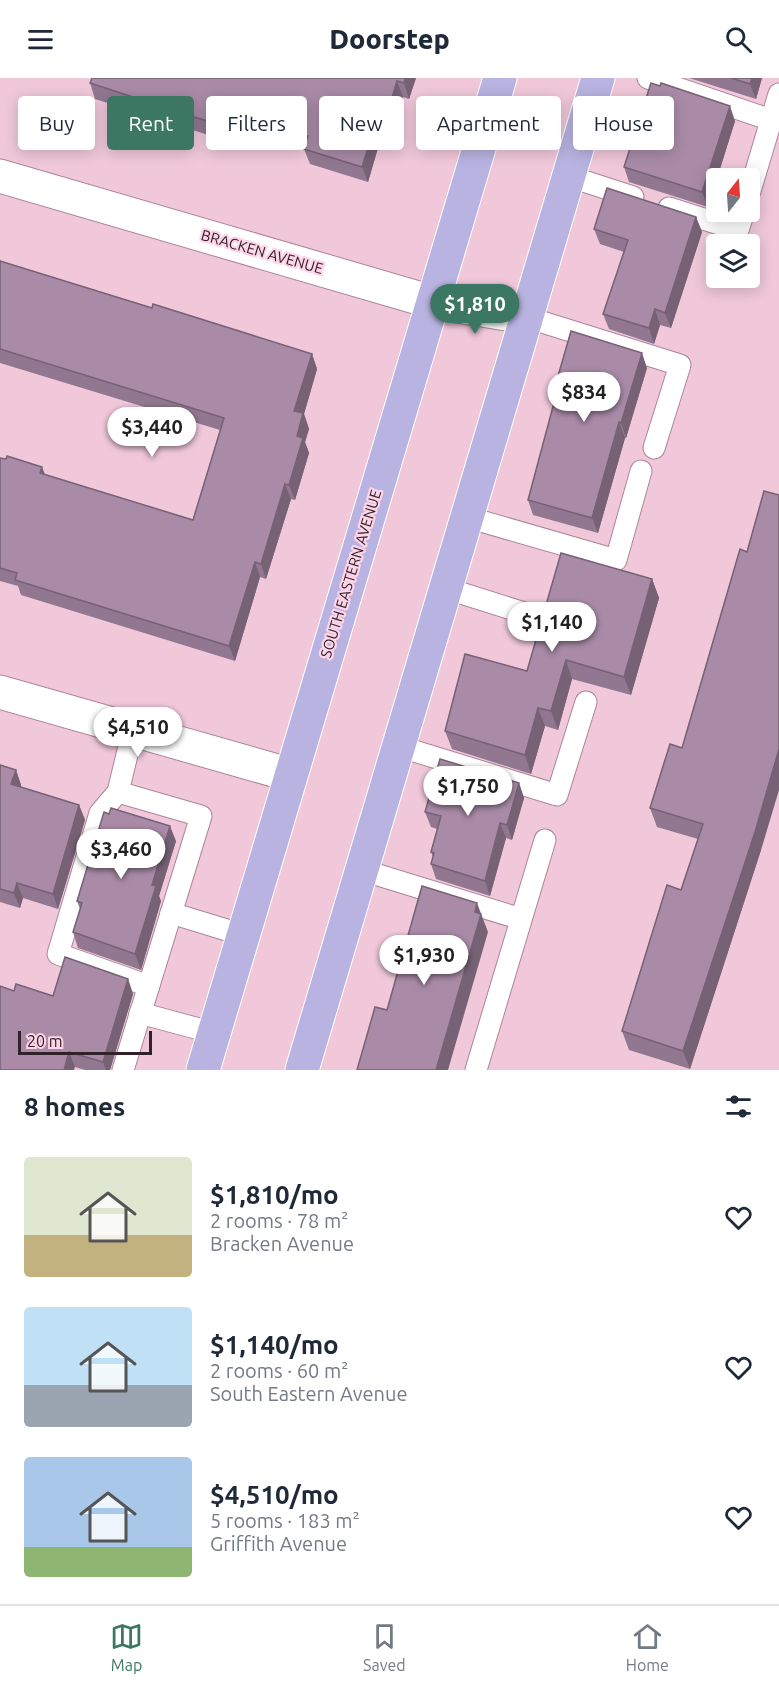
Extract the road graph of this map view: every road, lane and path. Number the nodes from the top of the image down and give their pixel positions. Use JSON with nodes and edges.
{"nodes":[{"id":1,"x":500,"y":78,"type":"edge"},
{"id":2,"x":598,"y":78,"type":"edge"},
{"id":3,"x":648,"y":78,"type":"edge"},
{"id":4,"x":779,"y":94,"type":"edge"},
{"id":5,"x":771,"y":120,"type":"junction"},
{"id":6,"x":757,"y":168,"type":"edge"},
{"id":7,"x":0,"y":176,"type":"edge"},
{"id":8,"x":568,"y":176,"type":"junction"},
{"id":9,"x":706,"y":220,"type":"edge"},
{"id":10,"x":713,"y":222,"type":"edge"},
{"id":11,"x":741,"y":222,"type":"edge"},
{"id":12,"x":432,"y":302,"type":"junction"},
{"id":13,"x":526,"y":317,"type":"junction"},
{"id":14,"x":654,"y":448,"type":"dead end"},
{"id":15,"x":641,"y":471,"type":"dead end"},
{"id":16,"x":466,"y":517,"type":"junction"},
{"id":17,"x":446,"y":588,"type":"junction"},
{"id":18,"x":540,"y":618,"type":"edge"},
{"id":19,"x":0,"y":692,"type":"edge"},
{"id":20,"x":586,"y":702,"type":"dead end"},
{"id":21,"x":133,"y":730,"type":"junction"},
{"id":22,"x":398,"y":746,"type":"junction"},
{"id":23,"x":291,"y":775,"type":"junction"},
{"id":24,"x":118,"y":792,"type":"junction"},
{"id":25,"x":545,"y":840,"type":"dead end"},
{"id":26,"x":362,"y":870,"type":"junction"},
{"id":27,"x":171,"y":913,"type":"junction"},
{"id":28,"x":521,"y":919,"type":"junction"},
{"id":29,"x":243,"y":935,"type":"junction"},
{"id":30,"x":148,"y":986,"type":"junction"},
{"id":31,"x":140,"y":1013,"type":"junction"},
{"id":32,"x":214,"y":1033,"type":"junction"},
{"id":33,"x":123,"y":1070,"type":"edge"},
{"id":34,"x":203,"y":1070,"type":"edge"},
{"id":35,"x":302,"y":1070,"type":"edge"},
{"id":36,"x":476,"y":1070,"type":"edge"}],
"edges":[{"from":1,"to":12,"type":"main road","name":"SOUTH EASTERN AVENUE"},
{"from":2,"to":8,"type":"main road"},
{"from":3,"to":5,"type":"lane"},
{"from":4,"to":5,"type":"lane"},
{"from":5,"to":6,"type":"lane"},
{"from":7,"to":12,"type":"street","name":"BRACKEN AVENUE"},
{"from":8,"to":9,"type":"lane"},
{"from":8,"to":13,"type":"main road"},
{"from":10,"to":11,"type":"lane"},
{"from":12,"to":13,"type":"street","name":"BRACKEN AVENUE"},
{"from":12,"to":23,"type":"main road","name":"SOUTH EASTERN AVENUE"},
{"from":13,"to":14,"type":"lane"},
{"from":13,"to":16,"type":"main road"},
{"from":15,"to":16,"type":"lane"},
{"from":16,"to":17,"type":"main road"},
{"from":17,"to":18,"type":"lane"},
{"from":17,"to":22,"type":"main road"},
{"from":19,"to":21,"type":"street"},
{"from":20,"to":22,"type":"lane"},
{"from":21,"to":23,"type":"street"},
{"from":21,"to":24,"type":"lane"},
{"from":22,"to":26,"type":"main road"},
{"from":23,"to":29,"type":"main road","name":"SOUTH EASTERN AVENUE"},
{"from":24,"to":27,"type":"lane"},
{"from":24,"to":30,"type":"lane"},
{"from":25,"to":28,"type":"lane"},
{"from":26,"to":28,"type":"lane"},
{"from":26,"to":35,"type":"main road"},
{"from":27,"to":29,"type":"lane"},
{"from":27,"to":30,"type":"lane"},
{"from":28,"to":36,"type":"lane"},
{"from":29,"to":32,"type":"main road","name":"SOUTH EASTERN AVENUE"},
{"from":30,"to":31,"type":"lane"},
{"from":31,"to":32,"type":"lane"},
{"from":31,"to":33,"type":"lane"},
{"from":32,"to":34,"type":"main road","name":"SOUTH EASTERN AVENUE"}]}
